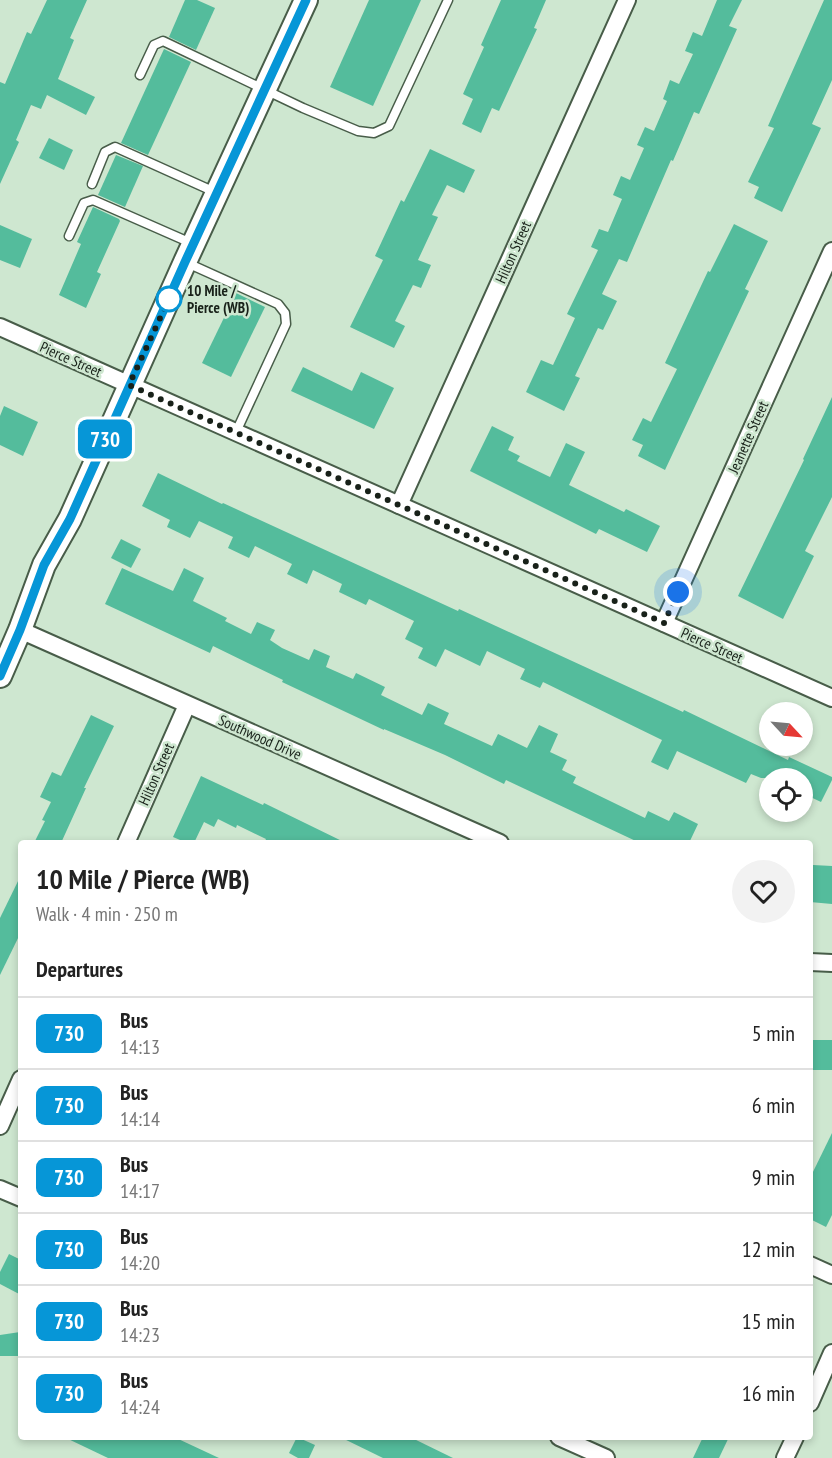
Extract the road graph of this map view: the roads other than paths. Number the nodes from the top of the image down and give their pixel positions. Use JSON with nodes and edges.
{"nodes":[{"id":1,"x":306,"y":0,"type":"edge"},
{"id":2,"x":448,"y":0,"type":"edge"},
{"id":3,"x":627,"y":0,"type":"edge"},
{"id":4,"x":140,"y":75,"type":"dead end"},
{"id":5,"x":265,"y":89,"type":"junction"},
{"id":6,"x":92,"y":184,"type":"dead end"},
{"id":7,"x":217,"y":193,"type":"junction"},
{"id":8,"x":69,"y":236,"type":"dead end"},
{"id":9,"x":832,"y":251,"type":"edge"},
{"id":10,"x":190,"y":253,"type":"junction"},
{"id":11,"x":0,"y":327,"type":"edge"},
{"id":12,"x":129,"y":385,"type":"junction"},
{"id":13,"x":236,"y":432,"type":"junction"},
{"id":14,"x":399,"y":505,"type":"junction"},
{"id":15,"x":664,"y":623,"type":"junction"},
{"id":16,"x":20,"y":630,"type":"junction"},
{"id":17,"x":0,"y":676,"type":"edge"},
{"id":18,"x":832,"y":698,"type":"edge"},
{"id":19,"x":187,"y":705,"type":"junction"},
{"id":20,"x":127,"y":840,"type":"edge"},
{"id":21,"x":493,"y":840,"type":"edge"},
{"id":22,"x":813,"y":963,"type":"edge"},
{"id":23,"x":832,"y":963,"type":"edge"},
{"id":24,"x":18,"y":1086,"type":"edge"},
{"id":25,"x":0,"y":1126,"type":"edge"},
{"id":26,"x":0,"y":1189,"type":"edge"},
{"id":27,"x":18,"y":1197,"type":"edge"},
{"id":28,"x":813,"y":1266,"type":"edge"},
{"id":29,"x":832,"y":1275,"type":"edge"},
{"id":30,"x":832,"y":1353,"type":"edge"},
{"id":31,"x":813,"y":1396,"type":"edge"},
{"id":32,"x":566,"y":1440,"type":"edge"},
{"id":33,"x":794,"y":1440,"type":"edge"},
{"id":34,"x":606,"y":1458,"type":"edge"},
{"id":35,"x":785,"y":1458,"type":"edge"}],
"edges":[{"from":1,"to":5,"type":"main road"},
{"from":2,"to":5,"type":"lane"},
{"from":3,"to":14,"type":"street","name":"Hilton Street"},
{"from":4,"to":5,"type":"lane"},
{"from":5,"to":7,"type":"main road"},
{"from":6,"to":7,"type":"lane"},
{"from":7,"to":10,"type":"main road"},
{"from":8,"to":10,"type":"lane"},
{"from":9,"to":15,"type":"street","name":"Jeanette Street"},
{"from":10,"to":12,"type":"main road"},
{"from":10,"to":13,"type":"lane"},
{"from":11,"to":12,"type":"street","name":"Pierce Street"},
{"from":12,"to":13,"type":"street","name":"Pierce Street"},
{"from":12,"to":16,"type":"main road"},
{"from":13,"to":14,"type":"street","name":"Pierce Street"},
{"from":14,"to":15,"type":"street","name":"Pierce Street"},
{"from":15,"to":18,"type":"street","name":"Pierce Street"},
{"from":16,"to":17,"type":"main road"},
{"from":16,"to":19,"type":"street","name":"Southwood Drive"},
{"from":19,"to":20,"type":"street","name":"Hilton Street"},
{"from":19,"to":21,"type":"street","name":"Southwood Drive"},
{"from":22,"to":23,"type":"street"},
{"from":24,"to":25,"type":"street"},
{"from":26,"to":27,"type":"street"},
{"from":28,"to":29,"type":"street"},
{"from":30,"to":31,"type":"street"},
{"from":32,"to":34,"type":"street"},
{"from":33,"to":35,"type":"street"}]}
